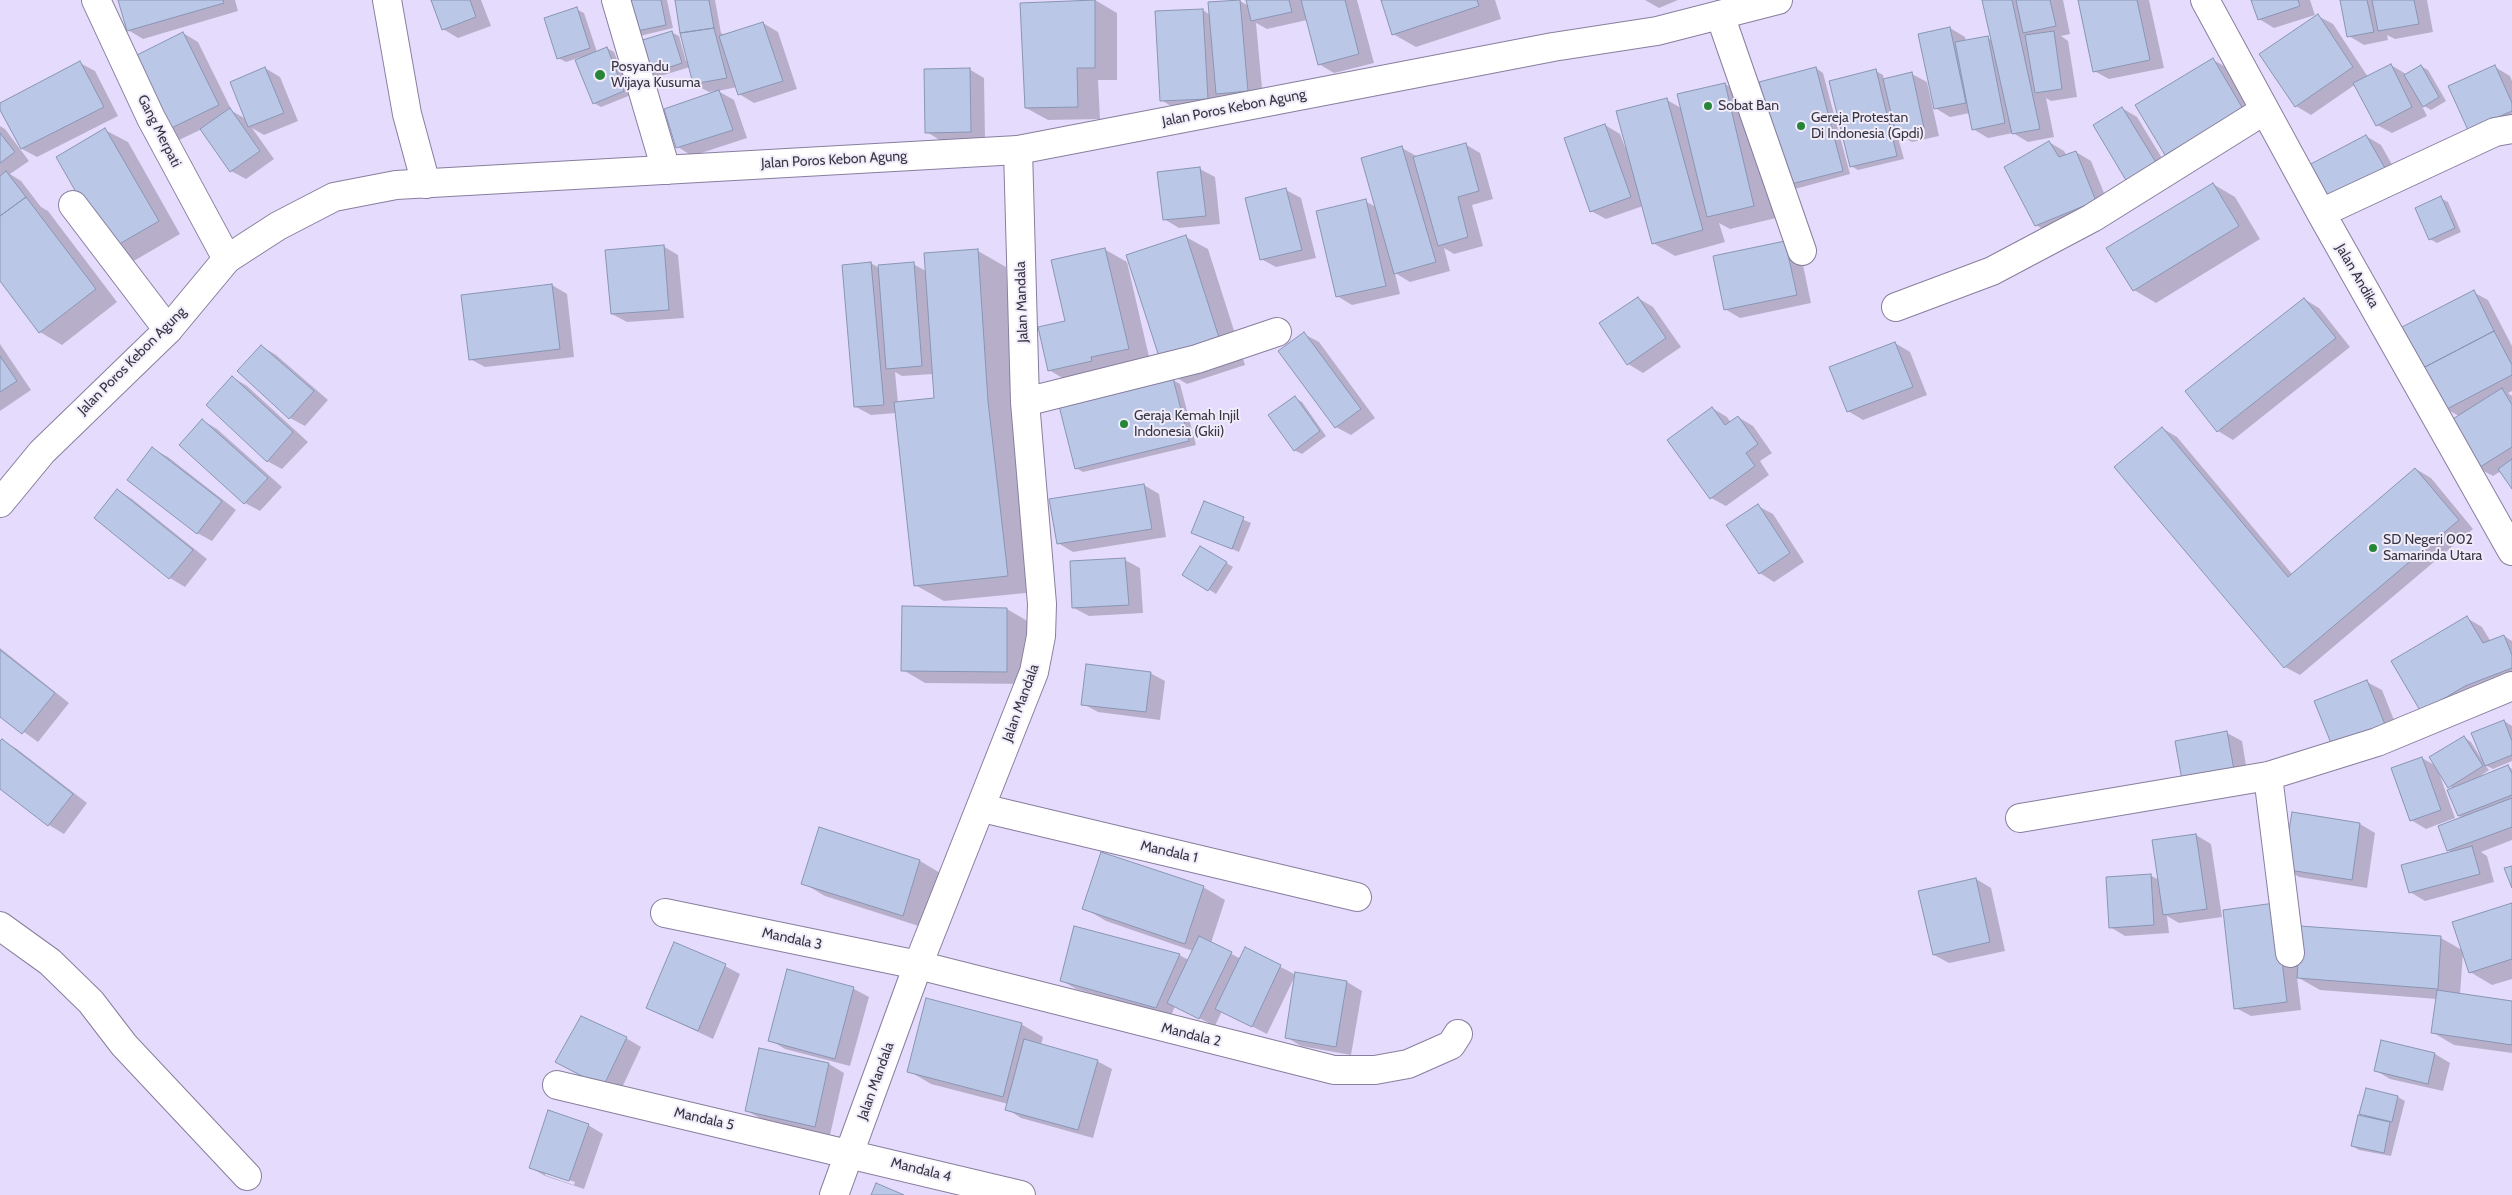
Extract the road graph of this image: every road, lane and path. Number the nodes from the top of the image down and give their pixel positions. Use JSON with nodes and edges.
{"nodes":[{"id":1,"x":96,"y":0,"type":"edge"},
{"id":2,"x":387,"y":0,"type":"edge"},
{"id":3,"x":616,"y":0,"type":"edge"},
{"id":4,"x":2205,"y":0,"type":"edge"},
{"id":5,"x":1766,"y":2,"type":"edge"},
{"id":6,"x":1720,"y":15,"type":"junction"},
{"id":7,"x":2265,"y":110,"type":"junction"},
{"id":8,"x":2512,"y":129,"type":"edge"},
{"id":9,"x":1018,"y":150,"type":"junction"},
{"id":10,"x":666,"y":170,"type":"junction"},
{"id":11,"x":426,"y":184,"type":"junction"},
{"id":12,"x":73,"y":206,"type":"dead end"},
{"id":13,"x":2321,"y":213,"type":"junction"},
{"id":14,"x":1802,"y":251,"type":"dead end"},
{"id":15,"x":227,"y":259,"type":"junction"},
{"id":16,"x":1896,"y":307,"type":"dead end"},
{"id":17,"x":168,"y":330,"type":"junction"},
{"id":18,"x":1276,"y":332,"type":"dead end"},
{"id":19,"x":1025,"y":402,"type":"junction"},
{"id":20,"x":0,"y":503,"type":"edge"},
{"id":21,"x":2512,"y":551,"type":"edge"},
{"id":22,"x":2512,"y":686,"type":"edge"},
{"id":23,"x":2268,"y":776,"type":"junction"},
{"id":24,"x":982,"y":808,"type":"junction"},
{"id":25,"x":2020,"y":818,"type":"dead end"},
{"id":26,"x":1357,"y":897,"type":"dead end"},
{"id":27,"x":665,"y":913,"type":"dead end"},
{"id":28,"x":0,"y":926,"type":"edge"},
{"id":29,"x":2290,"y":953,"type":"dead end"},
{"id":30,"x":918,"y":965,"type":"junction"},
{"id":31,"x":1458,"y":1034,"type":"dead end"},
{"id":32,"x":557,"y":1085,"type":"dead end"},
{"id":33,"x":850,"y":1153,"type":"junction"},
{"id":34,"x":247,"y":1176,"type":"dead end"},
{"id":35,"x":834,"y":1195,"type":"edge"},
{"id":36,"x":1021,"y":1195,"type":"edge"}],
"edges":[{"from":1,"to":15,"type":"street","name":"Gang Merpati"},
{"from":2,"to":11,"type":"street"},
{"from":3,"to":10,"type":"street"},
{"from":4,"to":7,"type":"street","name":"Jalan Andika"},
{"from":5,"to":6,"type":"street","name":"Jalan Poros Kebon Agung"},
{"from":6,"to":9,"type":"street","name":"Jalan Poros Kebon Agung"},
{"from":6,"to":14,"type":"street"},
{"from":7,"to":13,"type":"street","name":"Jalan Andika"},
{"from":7,"to":16,"type":"street"},
{"from":8,"to":13,"type":"street"},
{"from":9,"to":10,"type":"street","name":"Jalan Poros Kebon Agung"},
{"from":9,"to":19,"type":"street","name":"Jalan Mandala"},
{"from":10,"to":11,"type":"street","name":"Jalan Poros Kebon Agung"},
{"from":11,"to":15,"type":"street","name":"Jalan Poros Kebon Agung"},
{"from":12,"to":17,"type":"street"},
{"from":13,"to":21,"type":"street","name":"Jalan Andika"},
{"from":15,"to":17,"type":"street","name":"Jalan Poros Kebon Agung"},
{"from":17,"to":20,"type":"street","name":"Jalan Poros Kebon Agung"},
{"from":18,"to":19,"type":"street"},
{"from":19,"to":24,"type":"street","name":"Jalan Mandala"},
{"from":22,"to":23,"type":"street"},
{"from":23,"to":25,"type":"street"},
{"from":23,"to":29,"type":"street"},
{"from":24,"to":26,"type":"street","name":"Mandala 1"},
{"from":24,"to":30,"type":"street","name":"Jalan Mandala"},
{"from":27,"to":30,"type":"street","name":"Mandala 3"},
{"from":28,"to":34,"type":"street"},
{"from":30,"to":31,"type":"street","name":"Mandala 2"},
{"from":30,"to":33,"type":"street","name":"Jalan Mandala"},
{"from":32,"to":33,"type":"street","name":"Mandala 5"},
{"from":33,"to":35,"type":"street","name":"Jalan Mandala"},
{"from":33,"to":36,"type":"street","name":"Mandala 4"}]}
